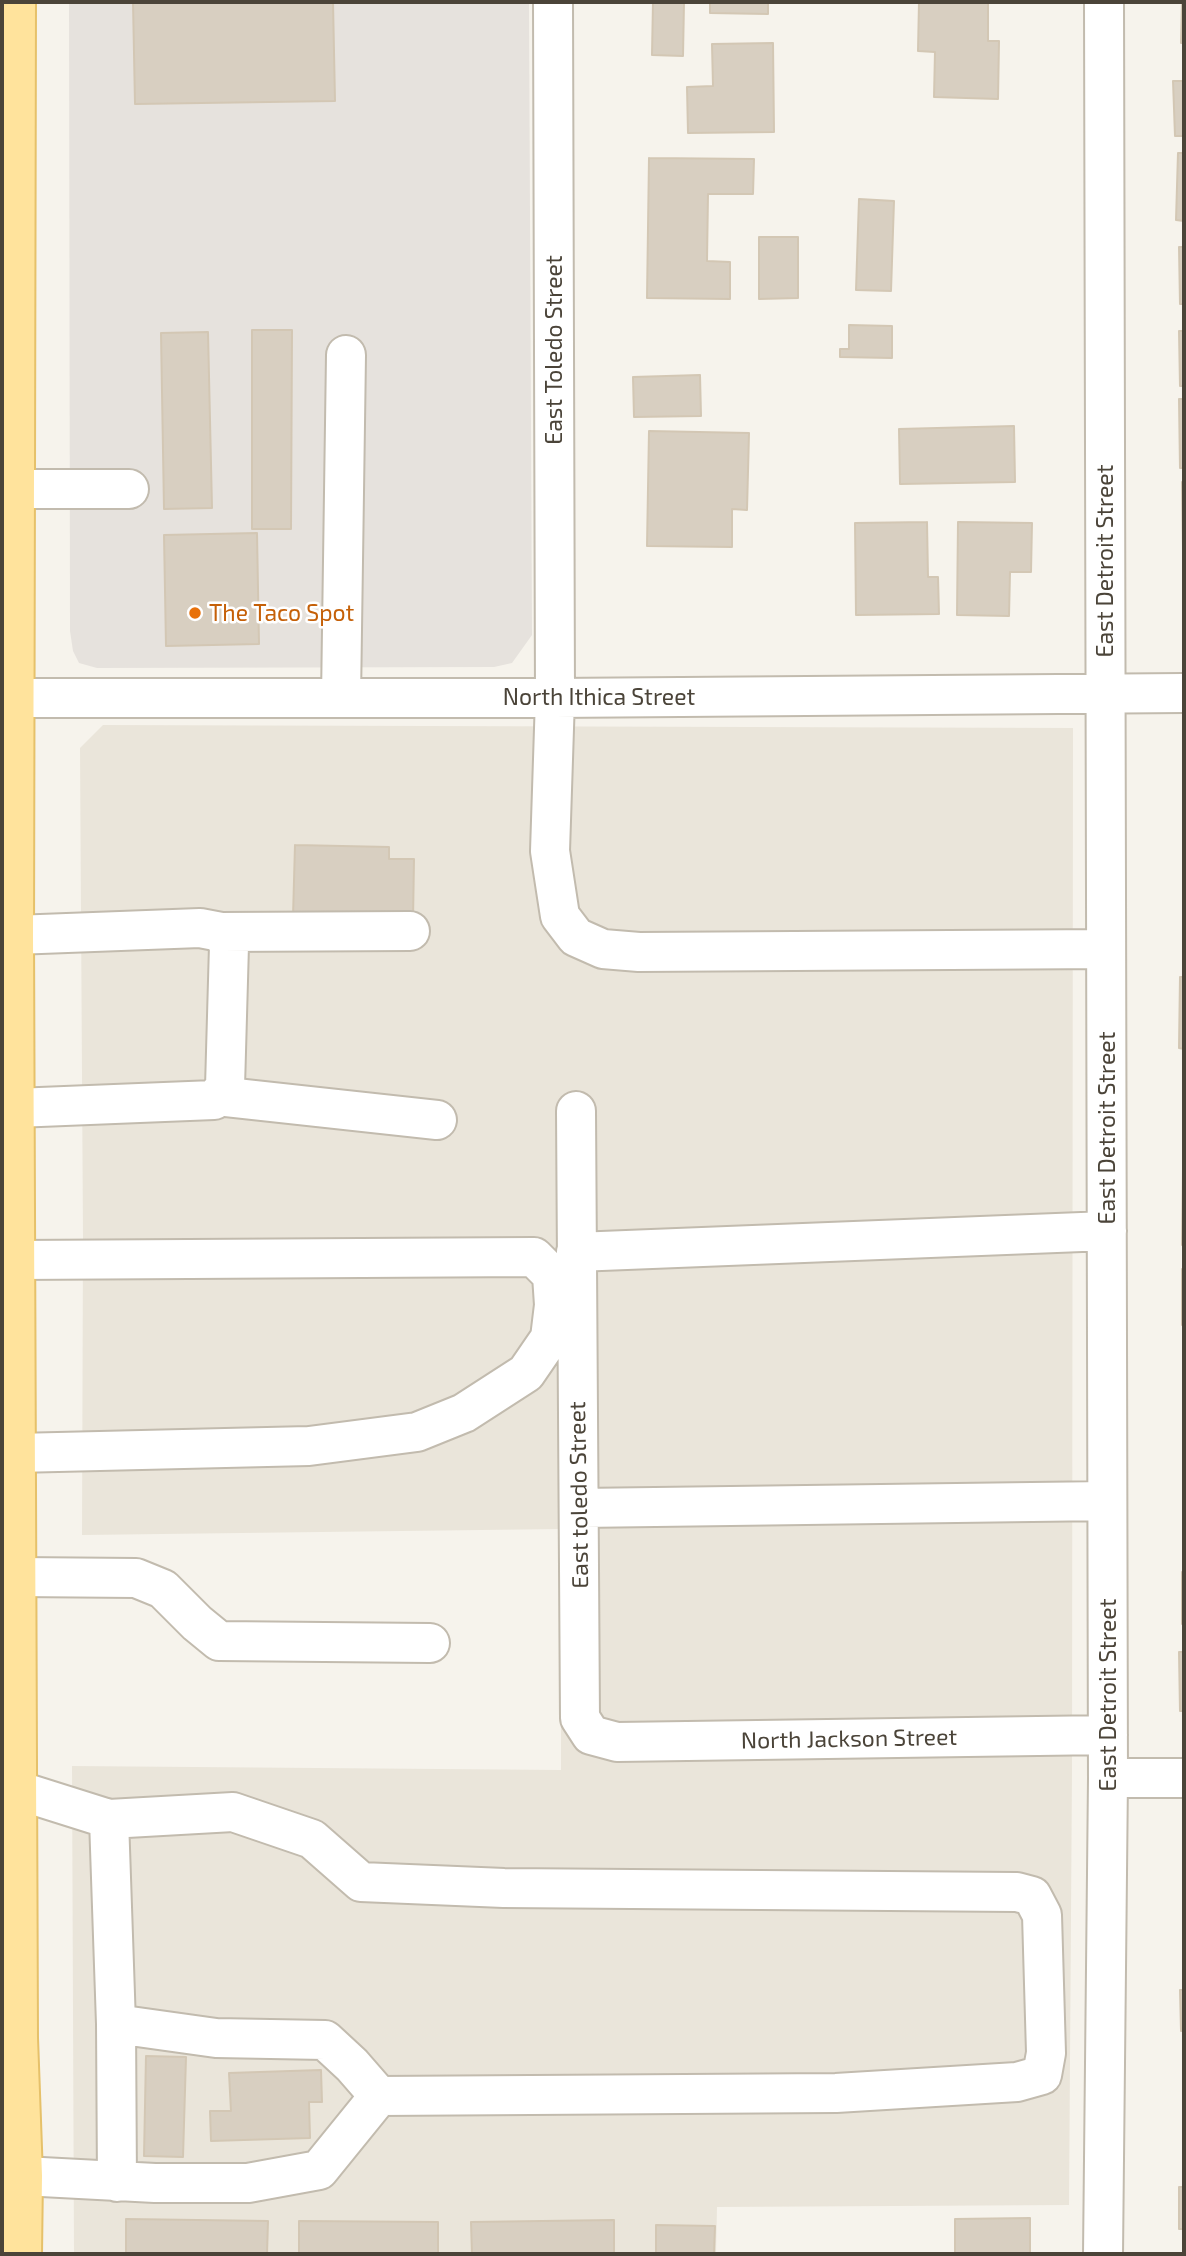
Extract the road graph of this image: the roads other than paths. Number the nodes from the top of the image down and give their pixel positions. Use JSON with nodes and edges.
{"nodes":[{"id":1,"x":16,"y":2,"type":"edge"},
{"id":2,"x":553,"y":2,"type":"edge"},
{"id":3,"x":1104,"y":2,"type":"edge"},
{"id":4,"x":346,"y":355,"type":"dead end"},
{"id":5,"x":14,"y":489,"type":"junction"},
{"id":6,"x":130,"y":489,"type":"dead end"},
{"id":7,"x":8,"y":568,"type":"edge"},
{"id":8,"x":1184,"y":693,"type":"edge"},
{"id":9,"x":1106,"y":694,"type":"junction"},
{"id":10,"x":14,"y":698,"type":"junction"},
{"id":11,"x":341,"y":698,"type":"junction"},
{"id":12,"x":555,"y":698,"type":"junction"},
{"id":13,"x":410,"y":931,"type":"dead end"},
{"id":14,"x":221,"y":932,"type":"junction"},
{"id":15,"x":15,"y":935,"type":"junction"},
{"id":16,"x":1106,"y":949,"type":"junction"},
{"id":17,"x":218,"y":1096,"type":"junction"},
{"id":18,"x":576,"y":1111,"type":"dead end"},
{"id":19,"x":437,"y":1120,"type":"dead end"},
{"id":20,"x":11,"y":1130,"type":"edge"},
{"id":21,"x":1107,"y":1231,"type":"junction"},
{"id":22,"x":576,"y":1252,"type":"junction"},
{"id":23,"x":16,"y":1260,"type":"junction"},
{"id":24,"x":16,"y":1453,"type":"junction"},
{"id":25,"x":1107,"y":1501,"type":"junction"},
{"id":26,"x":580,"y":1508,"type":"junction"},
{"id":27,"x":9,"y":1531,"type":"edge"},
{"id":28,"x":17,"y":1577,"type":"junction"},
{"id":29,"x":430,"y":1643,"type":"dead end"},
{"id":30,"x":591,"y":1735,"type":"joint"},
{"id":31,"x":1108,"y":1735,"type":"junction"},
{"id":32,"x":1108,"y":1778,"type":"junction"},
{"id":33,"x":1184,"y":1778,"type":"edge"},
{"id":34,"x":18,"y":1790,"type":"junction"},
{"id":35,"x":109,"y":1819,"type":"junction"},
{"id":36,"x":116,"y":2025,"type":"junction"},
{"id":37,"x":379,"y":2096,"type":"junction"},
{"id":38,"x":23,"y":2176,"type":"junction"},
{"id":39,"x":117,"y":2182,"type":"junction"},
{"id":40,"x":22,"y":2254,"type":"edge"},
{"id":41,"x":1103,"y":2254,"type":"edge"}],
"edges":[{"from":1,"to":5,"type":"main road"},
{"from":2,"to":12,"type":"street","name":"East Toledo Street"},
{"from":3,"to":9,"type":"street","name":"East Detroit Street"},
{"from":4,"to":11,"type":"street"},
{"from":5,"to":6,"type":"street"},
{"from":5,"to":7,"type":"main road"},
{"from":7,"to":10,"type":"main road"},
{"from":8,"to":9,"type":"street","name":"North Ithica Street"},
{"from":9,"to":12,"type":"street","name":"North Ithica Street"},
{"from":9,"to":16,"type":"street","name":"East Detroit Street"},
{"from":10,"to":11,"type":"street","name":"North Ithica Street"},
{"from":10,"to":15,"type":"main road"},
{"from":11,"to":12,"type":"street","name":"North Ithica Street"},
{"from":12,"to":16,"type":"street","name":"East Toledo Street"},
{"from":13,"to":14,"type":"street"},
{"from":14,"to":15,"type":"street"},
{"from":14,"to":17,"type":"street"},
{"from":15,"to":20,"type":"main road"},
{"from":16,"to":21,"type":"street","name":"East Detroit Street"},
{"from":17,"to":19,"type":"street"},
{"from":17,"to":20,"type":"street"},
{"from":18,"to":22,"type":"street","name":"East toledo Street"},
{"from":20,"to":23,"type":"main road"},
{"from":21,"to":22,"type":"street"},
{"from":21,"to":25,"type":"street","name":"East Detroit Street"},
{"from":22,"to":26,"type":"street","name":"East toledo Street"},
{"from":23,"to":24,"type":"main road"},
{"from":23,"to":24,"type":"street"},
{"from":24,"to":27,"type":"main road"},
{"from":25,"to":26,"type":"street"},
{"from":25,"to":31,"type":"street","name":"East Detroit Street"},
{"from":26,"to":30,"type":"street","name":"East toledo Street"},
{"from":27,"to":28,"type":"main road"},
{"from":28,"to":29,"type":"street"},
{"from":28,"to":34,"type":"main road"},
{"from":30,"to":31,"type":"street","name":"North Jackson Street"},
{"from":31,"to":32,"type":"street","name":"East Detroit Street"},
{"from":32,"to":33,"type":"street"},
{"from":32,"to":41,"type":"street","name":"East Detroit Street"},
{"from":34,"to":35,"type":"street"},
{"from":34,"to":38,"type":"main road"},
{"from":35,"to":36,"type":"street"},
{"from":35,"to":37,"type":"street"},
{"from":36,"to":37,"type":"street"},
{"from":36,"to":39,"type":"street"},
{"from":37,"to":39,"type":"street"},
{"from":38,"to":39,"type":"street"},
{"from":38,"to":40,"type":"main road"}]}
